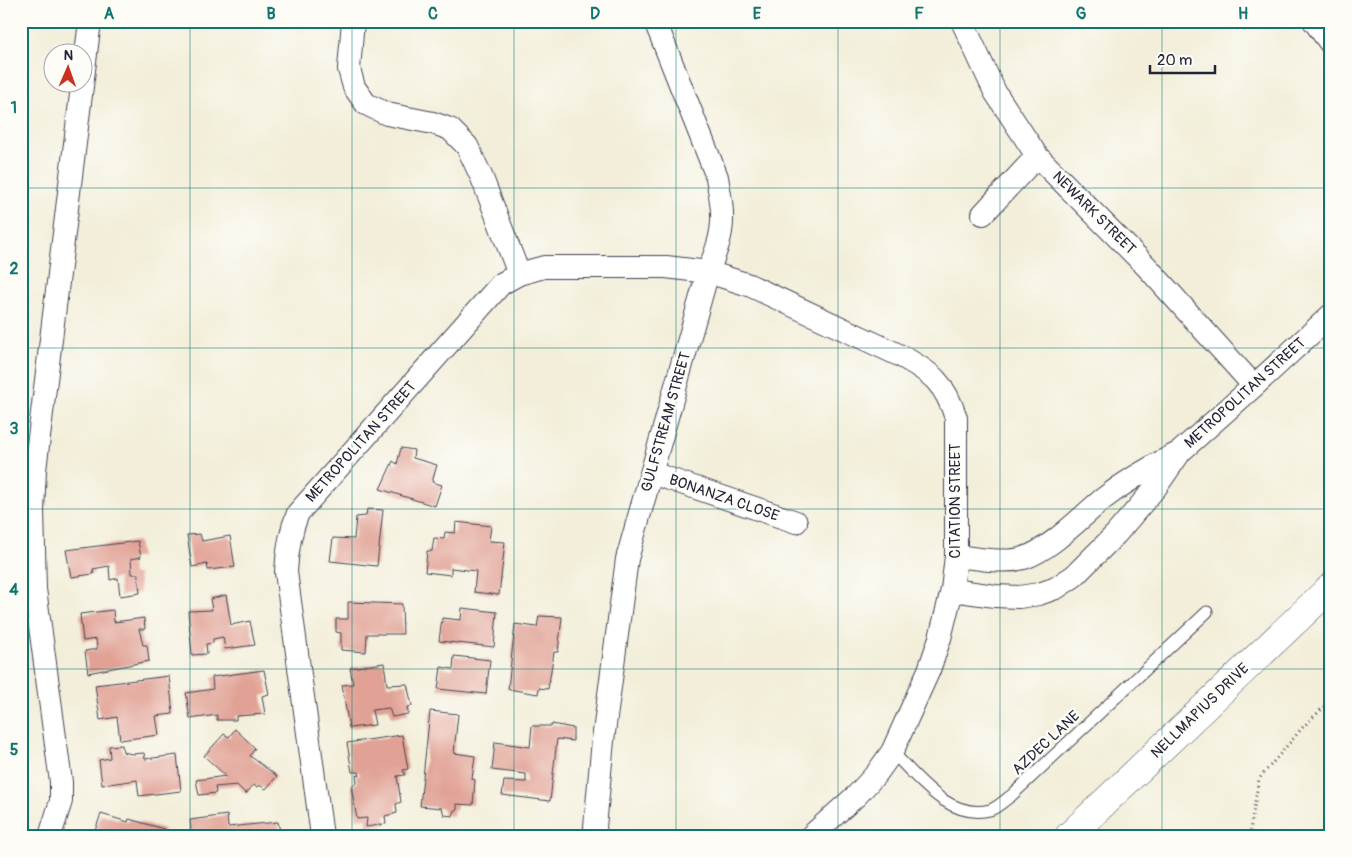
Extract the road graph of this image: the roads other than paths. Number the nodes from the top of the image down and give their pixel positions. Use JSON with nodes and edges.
{"nodes":[{"id":1,"x":90,"y":21,"type":"edge"},
{"id":2,"x":353,"y":21,"type":"edge"},
{"id":3,"x":654,"y":21,"type":"edge"},
{"id":4,"x":962,"y":21,"type":"edge"},
{"id":5,"x":1314,"y":21,"type":"edge"},
{"id":6,"x":1331,"y":44,"type":"edge"},
{"id":7,"x":1037,"y":156,"type":"junction"},
{"id":8,"x":983,"y":214,"type":"dead end"},
{"id":9,"x":708,"y":272,"type":"junction"},
{"id":10,"x":519,"y":274,"type":"junction"},
{"id":11,"x":1331,"y":315,"type":"edge"},
{"id":12,"x":1254,"y":386,"type":"junction"},
{"id":13,"x":1181,"y":451,"type":"junction"},
{"id":14,"x":652,"y":473,"type":"junction"},
{"id":15,"x":796,"y":522,"type":"dead end"},
{"id":16,"x":956,"y":556,"type":"junction"},
{"id":17,"x":1331,"y":587,"type":"edge"},
{"id":18,"x":952,"y":590,"type":"junction"},
{"id":19,"x":1207,"y":612,"type":"dead end"},
{"id":20,"x":892,"y":752,"type":"junction"},
{"id":21,"x":50,"y":836,"type":"edge"},
{"id":22,"x":322,"y":836,"type":"edge"},
{"id":23,"x":596,"y":836,"type":"edge"},
{"id":24,"x":811,"y":836,"type":"edge"},
{"id":25,"x":1069,"y":836,"type":"edge"}],
"edges":[{"from":1,"to":21,"type":"street"},
{"from":2,"to":10,"type":"street"},
{"from":3,"to":9,"type":"street","name":"GULFSTREAM STREET"},
{"from":4,"to":7,"type":"street","name":"NEWARK STREET"},
{"from":5,"to":6,"type":"street"},
{"from":7,"to":8,"type":"street"},
{"from":7,"to":12,"type":"street","name":"NEWARK STREET"},
{"from":9,"to":10,"type":"street","name":"METROPOLITAN STREET"},
{"from":9,"to":14,"type":"street","name":"GULFSTREAM STREET"},
{"from":9,"to":16,"type":"street","name":"CITATION STREET"},
{"from":10,"to":22,"type":"street","name":"METROPOLITAN STREET"},
{"from":11,"to":12,"type":"street","name":"METROPOLITAN STREET"},
{"from":12,"to":13,"type":"street","name":"METROPOLITAN STREET"},
{"from":13,"to":16,"type":"street","name":"METROPOLITAN STREET"},
{"from":13,"to":18,"type":"street","name":"METROPOLITAN STREET"},
{"from":14,"to":15,"type":"street","name":"BONANZA CLOSE"},
{"from":14,"to":23,"type":"street","name":"GULFSTREAM STREET"},
{"from":16,"to":18,"type":"street","name":"CITATION STREET"},
{"from":17,"to":25,"type":"main road","name":"NELLMAPIUS DRIVE"},
{"from":18,"to":20,"type":"street","name":"CITATION STREET"},
{"from":19,"to":20,"type":"lane","name":"AZDEC LANE"},
{"from":20,"to":24,"type":"street","name":"CITATION STREET"}]}
